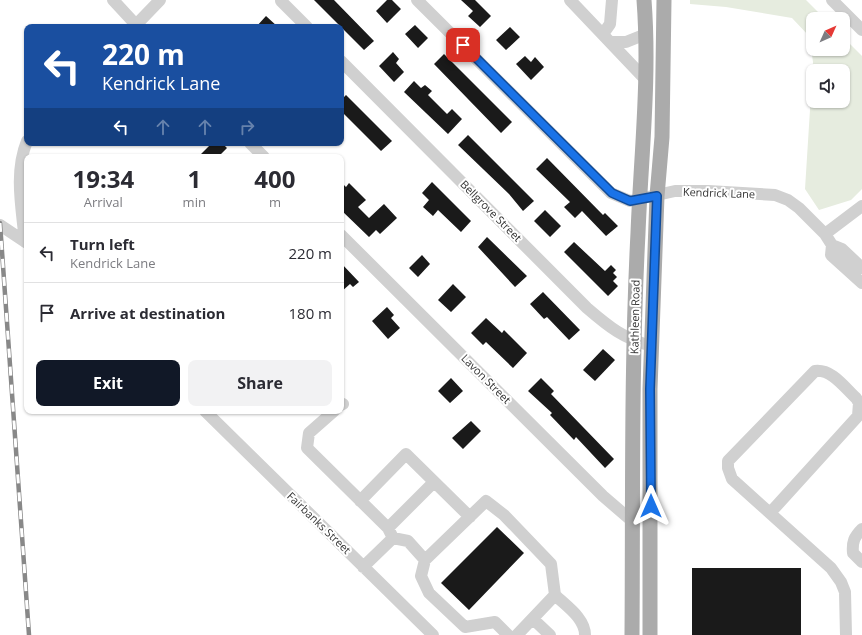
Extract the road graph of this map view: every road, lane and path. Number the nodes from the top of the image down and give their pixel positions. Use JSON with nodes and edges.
{"nodes":[{"id":1,"x":113,"y":0,"type":"edge"},
{"id":2,"x":160,"y":0,"type":"edge"},
{"id":3,"x":417,"y":0,"type":"edge"},
{"id":4,"x":570,"y":0,"type":"edge"},
{"id":5,"x":612,"y":0,"type":"edge"},
{"id":6,"x":644,"y":0,"type":"edge"},
{"id":7,"x":664,"y":0,"type":"edge"},
{"id":8,"x":832,"y":0,"type":"edge"},
{"id":9,"x":281,"y":1,"type":"dead end"},
{"id":10,"x":134,"y":24,"type":"edge"},
{"id":11,"x":138,"y":24,"type":"edge"},
{"id":12,"x":304,"y":24,"type":"edge"},
{"id":13,"x":862,"y":30,"type":"edge"},
{"id":14,"x":646,"y":34,"type":"junction"},
{"id":15,"x":607,"y":38,"type":"junction"},
{"id":16,"x":344,"y":64,"type":"edge"},
{"id":17,"x":646,"y":80,"type":"junction"},
{"id":18,"x":26,"y":146,"type":"edge"},
{"id":19,"x":253,"y":146,"type":"edge"},
{"id":20,"x":261,"y":154,"type":"edge"},
{"id":21,"x":657,"y":196,"type":"junction"},
{"id":22,"x":641,"y":200,"type":"junction"},
{"id":23,"x":862,"y":206,"type":"edge"},
{"id":24,"x":24,"y":224,"type":"edge"},
{"id":25,"x":0,"y":225,"type":"edge"},
{"id":26,"x":825,"y":234,"type":"junction"},
{"id":27,"x":344,"y":238,"type":"edge"},
{"id":28,"x":24,"y":242,"type":"edge"},
{"id":29,"x":832,"y":245,"type":"junction"},
{"id":30,"x":862,"y":268,"type":"edge"},
{"id":31,"x":862,"y":282,"type":"edge"},
{"id":32,"x":635,"y":342,"type":"junction"},
{"id":33,"x":652,"y":346,"type":"junction"},
{"id":34,"x":208,"y":414,"type":"edge"},
{"id":35,"x":331,"y":414,"type":"edge"},
{"id":36,"x":434,"y":482,"type":"junction"},
{"id":37,"x":360,"y":501,"type":"junction"},
{"id":38,"x":770,"y":513,"type":"junction"},
{"id":39,"x":470,"y":517,"type":"junction"},
{"id":40,"x":632,"y":521,"type":"junction"},
{"id":41,"x":862,"y":529,"type":"edge"},
{"id":42,"x":390,"y":533,"type":"junction"},
{"id":43,"x":425,"y":560,"type":"junction"},
{"id":44,"x":862,"y":562,"type":"edge"},
{"id":45,"x":363,"y":567,"type":"junction"},
{"id":46,"x":555,"y":595,"type":"junction"},
{"id":47,"x":533,"y":619,"type":"junction"},
{"id":48,"x":433,"y":635,"type":"edge"},
{"id":49,"x":508,"y":635,"type":"edge"},
{"id":50,"x":517,"y":635,"type":"edge"},
{"id":51,"x":550,"y":635,"type":"edge"},
{"id":52,"x":586,"y":635,"type":"edge"},
{"id":53,"x":632,"y":635,"type":"edge"},
{"id":54,"x":650,"y":635,"type":"edge"},
{"id":55,"x":846,"y":635,"type":"edge"}],
"edges":[{"from":1,"to":10,"type":"street"},
{"from":2,"to":11,"type":"street"},
{"from":3,"to":22,"type":"street","name":"Kendrick Lane"},
{"from":4,"to":15,"type":"street"},
{"from":5,"to":15,"type":"street"},
{"from":6,"to":14,"type":"main road","name":"Kathleen Road"},
{"from":7,"to":21,"type":"main road","name":"Kathleen Road"},
{"from":8,"to":13,"type":"street"},
{"from":9,"to":12,"type":"street"},
{"from":14,"to":15,"type":"street"},
{"from":14,"to":17,"type":"main road","name":"Kathleen Road"},
{"from":15,"to":17,"type":"street"},
{"from":16,"to":32,"type":"street","name":"Bellgrove Street"},
{"from":17,"to":22,"type":"main road","name":"Kathleen Road"},
{"from":18,"to":24,"type":"street"},
{"from":19,"to":20,"type":"street"},
{"from":21,"to":22,"type":"street","name":"Kendrick Lane"},
{"from":21,"to":26,"type":"street","name":"Kendrick Lane"},
{"from":21,"to":33,"type":"main road","name":"Kathleen Road"},
{"from":22,"to":32,"type":"main road","name":"Kathleen Road"},
{"from":23,"to":26,"type":"street"},
{"from":25,"to":28,"type":"street"},
{"from":26,"to":29,"type":"street","name":"Kendrick Lane"},
{"from":27,"to":40,"type":"street","name":"Lavon Street"},
{"from":29,"to":30,"type":"street"},
{"from":29,"to":31,"type":"street"},
{"from":32,"to":33,"type":"street","name":"Bellgrove Street"},
{"from":32,"to":40,"type":"main road","name":"Kathleen Road"},
{"from":33,"to":54,"type":"main road","name":"Kathleen Road"},
{"from":34,"to":45,"type":"street","name":"Fairbanks Street"},
{"from":35,"to":37,"type":"street"},
{"from":36,"to":37,"type":"street"},
{"from":36,"to":39,"type":"street"},
{"from":36,"to":42,"type":"street"},
{"from":37,"to":42,"type":"street"},
{"from":38,"to":38,"type":"street"},
{"from":38,"to":55,"type":"street"},
{"from":39,"to":43,"type":"street"},
{"from":39,"to":46,"type":"street"},
{"from":40,"to":53,"type":"main road","name":"Kathleen Road"},
{"from":41,"to":44,"type":"street"},
{"from":42,"to":43,"type":"street"},
{"from":42,"to":45,"type":"street"},
{"from":43,"to":49,"type":"street"},
{"from":45,"to":48,"type":"street","name":"Fairbanks Street"},
{"from":46,"to":47,"type":"street"},
{"from":46,"to":52,"type":"street"},
{"from":47,"to":50,"type":"street"},
{"from":47,"to":51,"type":"street"}]}
